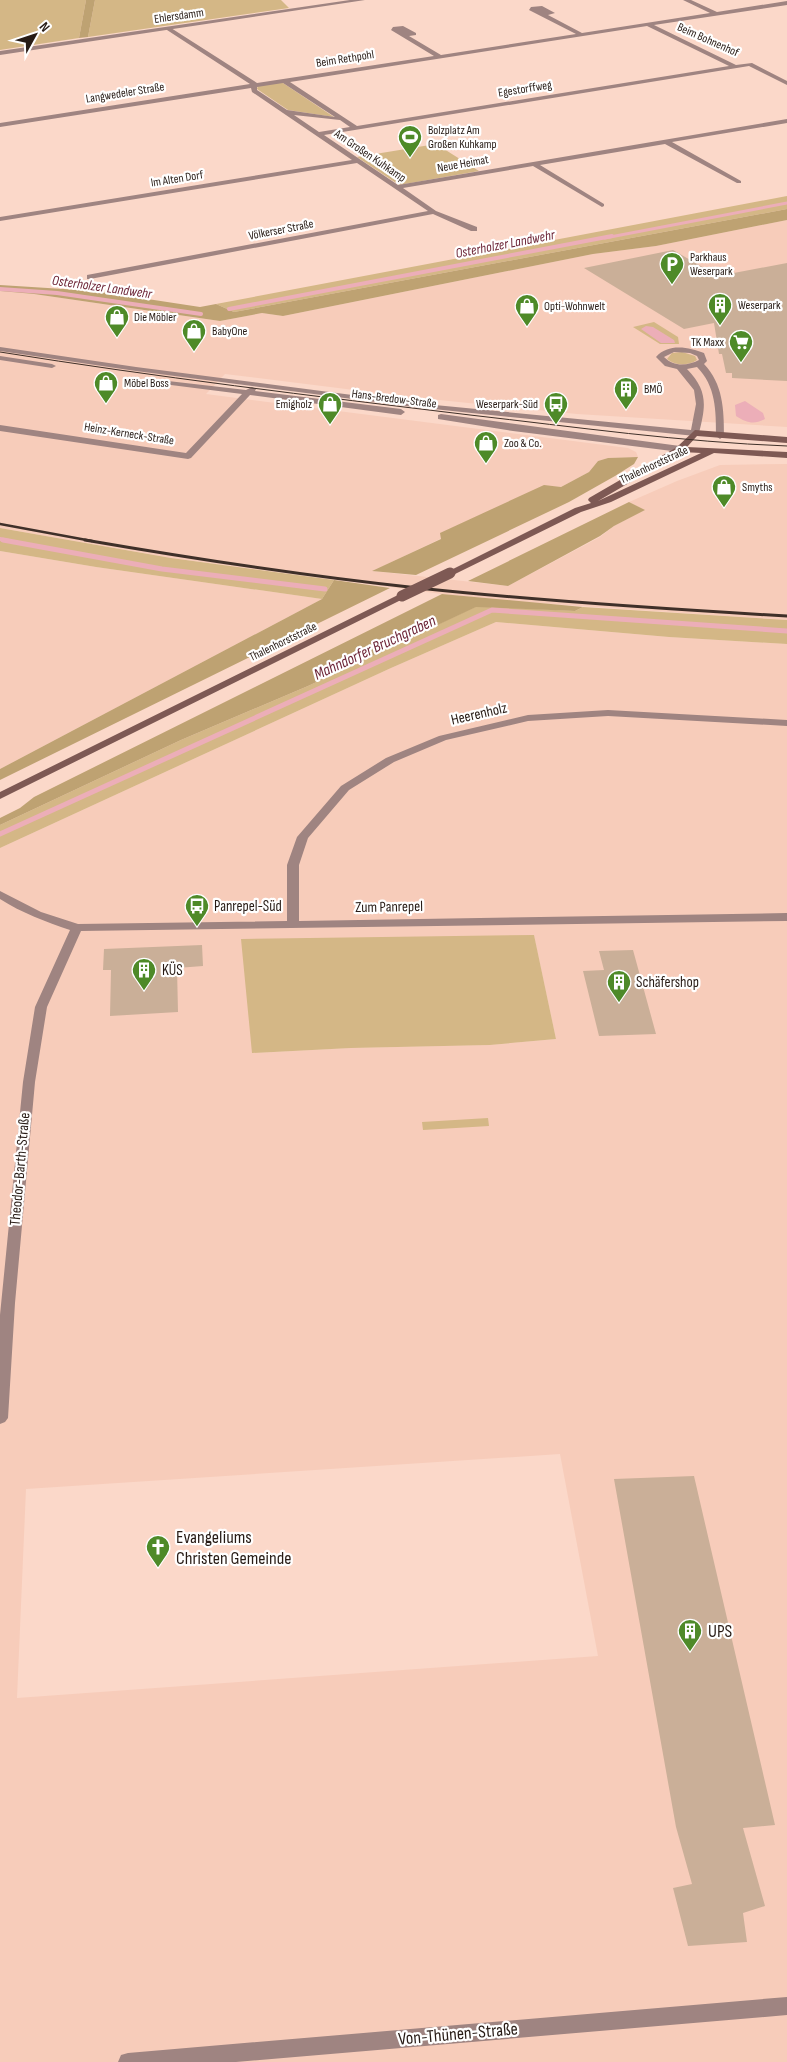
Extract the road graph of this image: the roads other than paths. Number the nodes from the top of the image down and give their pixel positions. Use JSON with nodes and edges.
{"nodes":[{"id":1,"x":362,"y":0,"type":"edge"},
{"id":2,"x":686,"y":0,"type":"edge"},
{"id":3,"x":787,"y":3,"type":"edge"},
{"id":4,"x":717,"y":14,"type":"junction"},
{"id":5,"x":542,"y":15,"type":"dead end"},
{"id":6,"x":649,"y":25,"type":"junction"},
{"id":7,"x":168,"y":29,"type":"junction"},
{"id":8,"x":403,"y":35,"type":"dead end"},
{"id":9,"x":582,"y":35,"type":"junction"},
{"id":10,"x":0,"y":53,"type":"edge"},
{"id":11,"x":439,"y":56,"type":"junction"},
{"id":12,"x":735,"y":67,"type":"junction"},
{"id":13,"x":283,"y":80,"type":"junction"},
{"id":14,"x":787,"y":83,"type":"edge"},
{"id":15,"x":254,"y":84,"type":"junction"},
{"id":16,"x":284,"y":111,"type":"junction"},
{"id":17,"x":294,"y":118,"type":"junction"},
{"id":18,"x":342,"y":120,"type":"junction"},
{"id":19,"x":787,"y":121,"type":"edge"},
{"id":20,"x":0,"y":124,"type":"edge"},
{"id":21,"x":353,"y":127,"type":"junction"},
{"id":22,"x":318,"y":134,"type":"junction"},
{"id":23,"x":665,"y":141,"type":"junction"},
{"id":24,"x":357,"y":161,"type":"junction"},
{"id":25,"x":534,"y":164,"type":"junction"},
{"id":26,"x":739,"y":182,"type":"dead end"},
{"id":27,"x":396,"y":187,"type":"junction"},
{"id":28,"x":602,"y":206,"type":"dead end"},
{"id":29,"x":434,"y":212,"type":"junction"},
{"id":30,"x":0,"y":219,"type":"edge"},
{"id":31,"x":474,"y":228,"type":"dead end"},
{"id":32,"x":90,"y":277,"type":"dead end"},
{"id":33,"x":0,"y":349,"type":"edge"},
{"id":34,"x":0,"y":358,"type":"edge"},
{"id":35,"x":699,"y":364,"type":"junction"},
{"id":36,"x":680,"y":367,"type":"junction"},
{"id":37,"x":255,"y":385,"type":"junction"},
{"id":38,"x":248,"y":394,"type":"junction"},
{"id":39,"x":0,"y":428,"type":"edge"},
{"id":40,"x":695,"y":434,"type":"junction"},
{"id":41,"x":720,"y":436,"type":"junction"},
{"id":42,"x":787,"y":440,"type":"edge"},
{"id":43,"x":680,"y":449,"type":"junction"},
{"id":44,"x":712,"y":451,"type":"junction"},
{"id":45,"x":787,"y":455,"type":"edge"},
{"id":46,"x":578,"y":510,"type":"junction"},
{"id":47,"x":787,"y":724,"type":"edge"},
{"id":48,"x":0,"y":796,"type":"edge"},
{"id":49,"x":0,"y":894,"type":"edge"},
{"id":50,"x":787,"y":917,"type":"edge"},
{"id":51,"x":293,"y":925,"type":"junction"},
{"id":52,"x":77,"y":928,"type":"junction"},
{"id":53,"x":4,"y":1303,"type":"edge"},
{"id":54,"x":0,"y":1418,"type":"edge"},
{"id":55,"x":787,"y":2006,"type":"edge"},
{"id":56,"x":128,"y":2062,"type":"edge"}],
"edges":[{"from":1,"to":7,"type":"street","name":"Ehlersdamm"},
{"from":2,"to":4,"type":"street"},
{"from":3,"to":4,"type":"street","name":"Beim Rethpohl"},
{"from":4,"to":6,"type":"street","name":"Beim Rethpohl"},
{"from":5,"to":9,"type":"street"},
{"from":6,"to":9,"type":"street","name":"Beim Rethpohl"},
{"from":6,"to":12,"type":"street","name":"Beim Bohnenhof"},
{"from":7,"to":10,"type":"street","name":"Ehlersdamm"},
{"from":7,"to":15,"type":"street","name":"Am Großen Kuhkamp"},
{"from":8,"to":11,"type":"street"},
{"from":9,"to":11,"type":"street","name":"Beim Rethpohl"},
{"from":11,"to":13,"type":"street","name":"Beim Rethpohl"},
{"from":12,"to":14,"type":"street","name":"Beim Bohnenhof"},
{"from":12,"to":21,"type":"street","name":"Egestorffweg"},
{"from":13,"to":15,"type":"street","name":"Beim Rethpohl"},
{"from":13,"to":18,"type":"street","name":"Am Großen Kuhkamp"},
{"from":15,"to":16,"type":"street","name":"Am Großen Kuhkamp"},
{"from":15,"to":20,"type":"street","name":"Langwedeler Straße"},
{"from":16,"to":17,"type":"street","name":"Am Großen Kuhkamp"},
{"from":16,"to":18,"type":"street","name":"Am Großen Kuhkamp"},
{"from":17,"to":21,"type":"street","name":"Am Großen Kuhkamp"},
{"from":17,"to":22,"type":"street","name":"Am Großen Kuhkamp"},
{"from":18,"to":21,"type":"street","name":"Am Großen Kuhkamp"},
{"from":19,"to":23,"type":"street","name":"Neue Heimat"},
{"from":21,"to":22,"type":"street","name":"Egestorffweg"},
{"from":22,"to":24,"type":"street","name":"Am Großen Kuhkamp"},
{"from":23,"to":25,"type":"street","name":"Neue Heimat"},
{"from":23,"to":26,"type":"street"},
{"from":24,"to":27,"type":"street","name":"Am Großen Kuhkamp"},
{"from":24,"to":30,"type":"street","name":"Im Alten Dorf"},
{"from":25,"to":27,"type":"street","name":"Neue Heimat"},
{"from":25,"to":28,"type":"street"},
{"from":27,"to":29,"type":"street","name":"Am Großen Kuhkamp"},
{"from":29,"to":31,"type":"street"},
{"from":29,"to":32,"type":"street","name":"Völkerser Straße"},
{"from":33,"to":37,"type":"street","name":"Hans-Bredow-Straße"},
{"from":34,"to":38,"type":"street","name":"Hans-Bredow-Straße"},
{"from":35,"to":36,"type":"street"},
{"from":35,"to":36,"type":"street"},
{"from":35,"to":41,"type":"street"},
{"from":36,"to":40,"type":"street"},
{"from":37,"to":38,"type":"street","name":"Heinz-Kerneck-Straße"},
{"from":37,"to":40,"type":"street","name":"Hans-Bredow-Straße"},
{"from":38,"to":39,"type":"street","name":"Heinz-Kerneck-Straße"},
{"from":38,"to":43,"type":"street","name":"Hans-Bredow-Straße"},
{"from":40,"to":41,"type":"main road","name":"Hans-Bredow-Straße"},
{"from":40,"to":43,"type":"main road","name":"Thalenhorststraße"},
{"from":41,"to":42,"type":"main road","name":"Hans-Bredow-Straße"},
{"from":41,"to":44,"type":"main road"},
{"from":43,"to":44,"type":"main road","name":"Hans-Bredow-Straße"},
{"from":43,"to":46,"type":"main road","name":"Thalenhorststraße"},
{"from":44,"to":45,"type":"main road","name":"Hans-Bredow-Straße"},
{"from":44,"to":46,"type":"main road","name":"Thalenhorststraße"},
{"from":46,"to":48,"type":"main road","name":"Thalenhorststraße","bridge":true},
{"from":47,"to":51,"type":"street","name":"Heerenholz"},
{"from":49,"to":52,"type":"street","name":"Zum Panrepel"},
{"from":50,"to":51,"type":"street","name":"Zum Panrepel"},
{"from":51,"to":52,"type":"street","name":"Zum Panrepel"},
{"from":52,"to":53,"type":"street","name":"Theodor-Barth-Straße"},
{"from":53,"to":54,"type":"street","name":"Theodor-Barth-Straße"},
{"from":55,"to":56,"type":"street","name":"Von-Thünen-Straße"}]}
